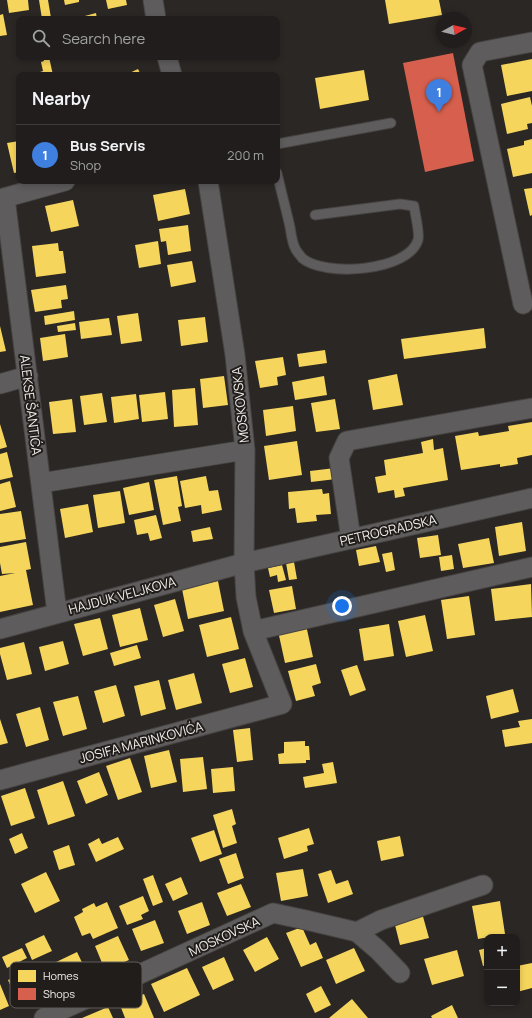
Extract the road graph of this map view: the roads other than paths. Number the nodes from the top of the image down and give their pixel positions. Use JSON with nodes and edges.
{"nodes":[{"id":1,"x":153,"y":0,"type":"edge"},
{"id":2,"x":156,"y":16,"type":"edge"},
{"id":3,"x":532,"y":42,"type":"edge"},
{"id":4,"x":168,"y":60,"type":"edge"},
{"id":5,"x":171,"y":72,"type":"edge"},
{"id":6,"x":391,"y":123,"type":"dead end"},
{"id":7,"x":280,"y":143,"type":"edge"},
{"id":8,"x":54,"y":184,"type":"edge"},
{"id":9,"x":208,"y":184,"type":"edge"},
{"id":10,"x":280,"y":184,"type":"edge"},
{"id":11,"x":2,"y":199,"type":"edge"},
{"id":12,"x":315,"y":215,"type":"dead end"},
{"id":13,"x":522,"y":304,"type":"dead end"},
{"id":14,"x":28,"y":376,"type":"junction"},
{"id":15,"x":0,"y":384,"type":"edge"},
{"id":16,"x":532,"y":408,"type":"edge"},
{"id":17,"x":245,"y":450,"type":"junction"},
{"id":18,"x":41,"y":483,"type":"junction"},
{"id":19,"x":532,"y":498,"type":"edge"},
{"id":20,"x":351,"y":539,"type":"junction"},
{"id":21,"x":244,"y":563,"type":"junction"},
{"id":22,"x":532,"y":567,"type":"edge"},
{"id":23,"x":57,"y":613,"type":"junction"},
{"id":24,"x":0,"y":629,"type":"edge"},
{"id":25,"x":253,"y":631,"type":"junction"},
{"id":26,"x":282,"y":704,"type":"joint"},
{"id":27,"x":0,"y":780,"type":"edge"},
{"id":28,"x":483,"y":885,"type":"dead end"},
{"id":29,"x":357,"y":932,"type":"junction"},
{"id":30,"x":142,"y":973,"type":"edge"},
{"id":31,"x":400,"y":973,"type":"dead end"},
{"id":32,"x":66,"y":1008,"type":"edge"},
{"id":33,"x":44,"y":1018,"type":"edge"}],
"edges":[{"from":1,"to":2,"type":"street"},
{"from":3,"to":13,"type":"street"},
{"from":4,"to":5,"type":"street"},
{"from":6,"to":7,"type":"lane"},
{"from":8,"to":11,"type":"street"},
{"from":9,"to":17,"type":"street","name":"MOSKOVSKA"},
{"from":10,"to":12,"type":"lane"},
{"from":11,"to":14,"type":"street","name":"ALEKSE ŠANTIĆA"},
{"from":14,"to":15,"type":"street"},
{"from":14,"to":18,"type":"street","name":"ALEKSE ŠANTIĆA"},
{"from":16,"to":20,"type":"street"},
{"from":17,"to":18,"type":"street"},
{"from":17,"to":21,"type":"street","name":"MOSKOVSKA"},
{"from":18,"to":23,"type":"street","name":"ALEKSE ŠANTIĆA"},
{"from":19,"to":20,"type":"street","name":"PETROGRADSKA"},
{"from":20,"to":21,"type":"street","name":"PETROGRADSKA"},
{"from":21,"to":23,"type":"street","name":"HAJDUK VELJKOVA"},
{"from":21,"to":25,"type":"street","name":"MOSKOVSKA"},
{"from":22,"to":25,"type":"street"},
{"from":23,"to":24,"type":"street","name":"HAJDUK VELJKOVA"},
{"from":25,"to":26,"type":"street","name":"MOSKOVSKA"},
{"from":26,"to":27,"type":"street","name":"JOSIFA MARINKOVIĆA"},
{"from":28,"to":29,"type":"street"},
{"from":29,"to":30,"type":"street","name":"MOSKOVSKA"},
{"from":29,"to":31,"type":"street","name":"MOSKOVSKA"},
{"from":32,"to":33,"type":"street","name":"MOSKOVSKA"}]}
